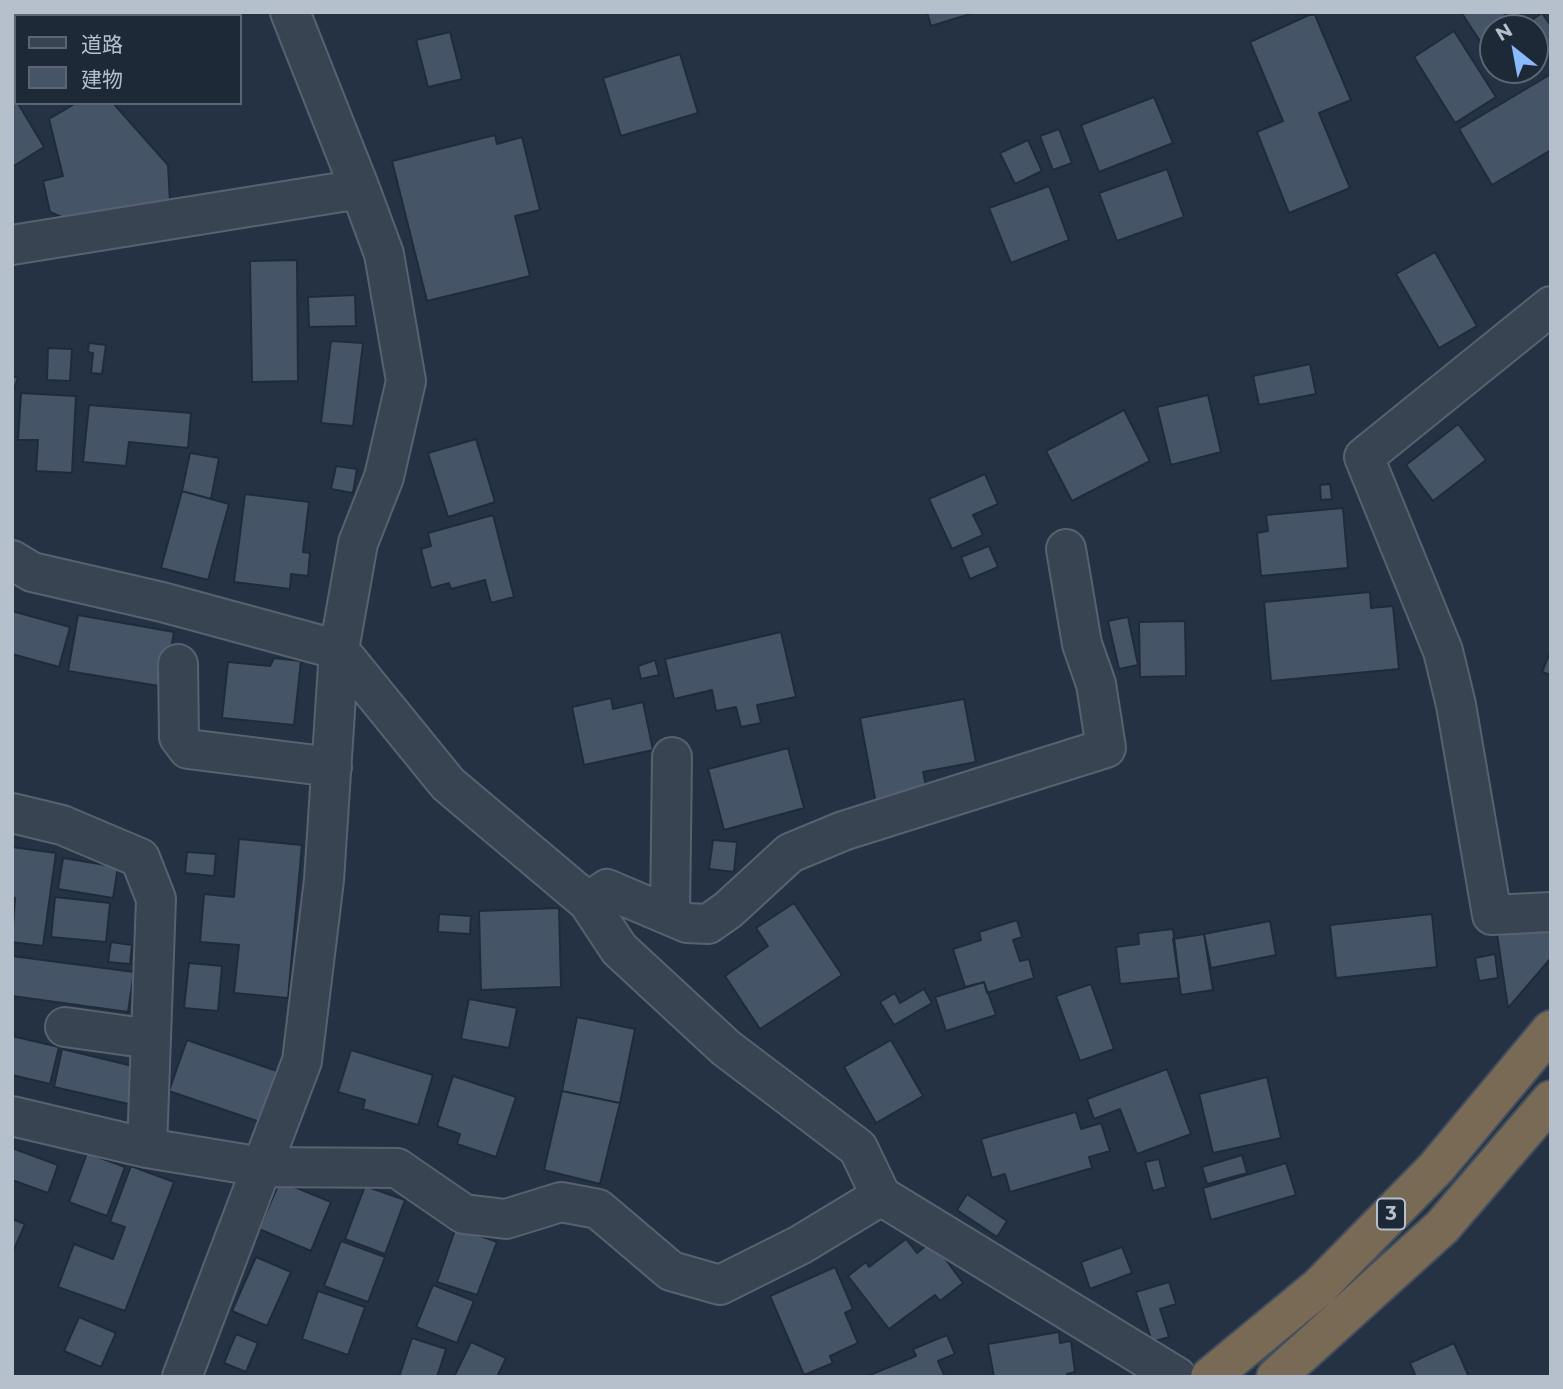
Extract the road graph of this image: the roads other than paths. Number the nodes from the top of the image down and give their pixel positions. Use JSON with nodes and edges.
{"nodes":[{"id":1,"x":290,"y":12,"type":"edge"},
{"id":2,"x":360,"y":189,"type":"junction"},
{"id":3,"x":12,"y":244,"type":"edge"},
{"id":4,"x":1551,"y":306,"type":"edge"},
{"id":5,"x":1066,"y":549,"type":"dead end"},
{"id":6,"x":12,"y":560,"type":"edge"},
{"id":7,"x":339,"y":650,"type":"junction"},
{"id":8,"x":178,"y":664,"type":"dead end"},
{"id":9,"x":672,"y":757,"type":"dead end"},
{"id":10,"x":332,"y":767,"type":"junction"},
{"id":11,"x":12,"y":814,"type":"edge"},
{"id":12,"x":588,"y":902,"type":"junction"},
{"id":13,"x":1551,"y":912,"type":"edge"},
{"id":14,"x":670,"y":915,"type":"junction"},
{"id":15,"x":65,"y":1027,"type":"dead end"},
{"id":16,"x":1551,"y":1030,"type":"edge"},
{"id":17,"x":151,"y":1039,"type":"junction"},
{"id":18,"x":1551,"y":1100,"type":"edge"},
{"id":19,"x":12,"y":1116,"type":"edge"},
{"id":20,"x":147,"y":1148,"type":"junction"},
{"id":21,"x":262,"y":1167,"type":"junction"},
{"id":22,"x":881,"y":1196,"type":"junction"},
{"id":23,"x":183,"y":1377,"type":"edge"},
{"id":24,"x":1177,"y":1377,"type":"edge"},
{"id":25,"x":1210,"y":1377,"type":"edge"},
{"id":26,"x":1276,"y":1377,"type":"edge"}],
"edges":[{"from":1,"to":2,"type":"street"},
{"from":2,"to":3,"type":"street"},
{"from":2,"to":7,"type":"street"},
{"from":4,"to":13,"type":"street"},
{"from":5,"to":14,"type":"street"},
{"from":6,"to":7,"type":"street"},
{"from":7,"to":10,"type":"street"},
{"from":7,"to":12,"type":"street"},
{"from":8,"to":10,"type":"street"},
{"from":9,"to":14,"type":"street"},
{"from":10,"to":21,"type":"street"},
{"from":11,"to":17,"type":"street"},
{"from":12,"to":14,"type":"street"},
{"from":12,"to":22,"type":"street"},
{"from":15,"to":17,"type":"street"},
{"from":16,"to":25,"type":"highway","number":"3"},
{"from":17,"to":20,"type":"street"},
{"from":18,"to":26,"type":"highway","number":"3"},
{"from":19,"to":20,"type":"street"},
{"from":20,"to":21,"type":"street"},
{"from":21,"to":22,"type":"street"},
{"from":21,"to":23,"type":"street"},
{"from":22,"to":24,"type":"street"}]}
